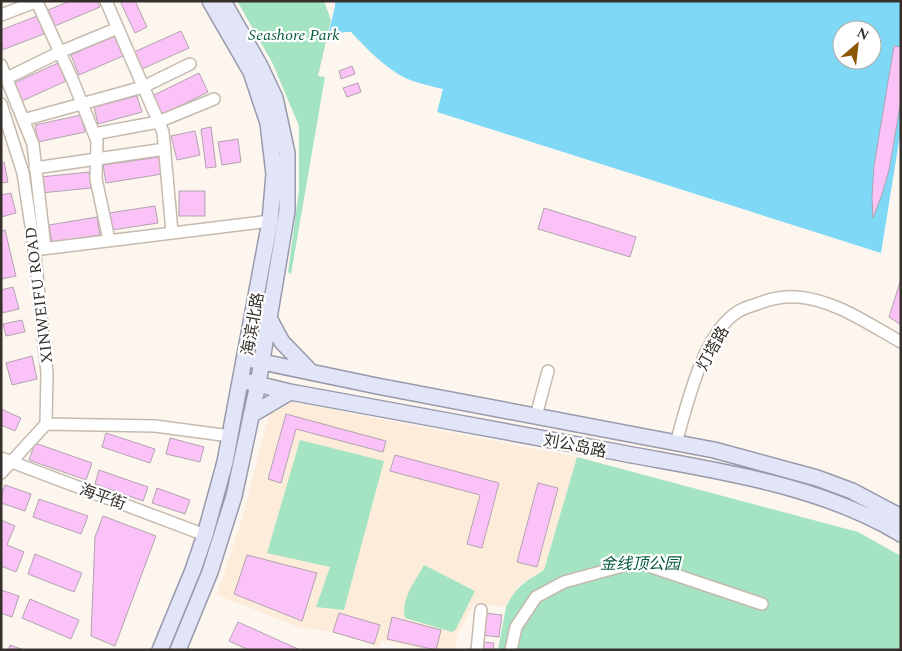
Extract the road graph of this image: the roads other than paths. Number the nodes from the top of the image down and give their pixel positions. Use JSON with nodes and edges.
{"nodes":[{"id":1,"x":106,"y":1,"type":"edge"},
{"id":2,"x":210,"y":1,"type":"edge"},
{"id":3,"x":223,"y":1,"type":"edge"},
{"id":4,"x":37,"y":2,"type":"edge"},
{"id":5,"x":1,"y":15,"type":"edge"},
{"id":6,"x":118,"y":28,"type":"junction"},
{"id":7,"x":60,"y":52,"type":"junction"},
{"id":8,"x":190,"y":64,"type":"dead end"},
{"id":9,"x":1,"y":65,"type":"edge"},
{"id":10,"x":6,"y":78,"type":"junction"},
{"id":11,"x":143,"y":87,"type":"junction"},
{"id":12,"x":214,"y":99,"type":"dead end"},
{"id":13,"x":82,"y":103,"type":"junction"},
{"id":14,"x":1,"y":104,"type":"edge"},
{"id":15,"x":23,"y":120,"type":"junction"},
{"id":16,"x":158,"y":122,"type":"junction"},
{"id":17,"x":94,"y":134,"type":"junction"},
{"id":18,"x":165,"y":149,"type":"junction"},
{"id":19,"x":96,"y":159,"type":"junction"},
{"id":20,"x":35,"y":168,"type":"junction"},
{"id":21,"x":270,"y":221,"type":"junction"},
{"id":22,"x":172,"y":232,"type":"junction"},
{"id":23,"x":109,"y":240,"type":"junction"},
{"id":24,"x":40,"y":249,"type":"junction"},
{"id":25,"x":269,"y":318,"type":"junction"},
{"id":26,"x":901,"y":342,"type":"edge"},
{"id":27,"x":246,"y":358,"type":"junction"},
{"id":28,"x":261,"y":361,"type":"junction"},
{"id":29,"x":548,"y":371,"type":"dead end"},
{"id":30,"x":312,"y":372,"type":"junction"},
{"id":31,"x":242,"y":380,"type":"junction"},
{"id":32,"x":258,"y":384,"type":"junction"},
{"id":33,"x":290,"y":392,"type":"junction"},
{"id":34,"x":251,"y":415,"type":"junction"},
{"id":35,"x":536,"y":416,"type":"junction"},
{"id":36,"x":46,"y":424,"type":"junction"},
{"id":37,"x":230,"y":436,"type":"junction"},
{"id":38,"x":676,"y":443,"type":"junction"},
{"id":39,"x":6,"y":460,"type":"edge"},
{"id":40,"x":1,"y":473,"type":"edge"},
{"id":41,"x":901,"y":516,"type":"edge"},
{"id":42,"x":206,"y":534,"type":"junction"},
{"id":43,"x":901,"y":534,"type":"edge"},
{"id":44,"x":762,"y":604,"type":"dead end"},
{"id":45,"x":481,"y":610,"type":"dead end"},
{"id":46,"x":160,"y":650,"type":"edge"},
{"id":47,"x":178,"y":650,"type":"edge"},
{"id":48,"x":477,"y":650,"type":"edge"},
{"id":49,"x":511,"y":650,"type":"edge"}],
"edges":[{"from":1,"to":6,"type":"street"},
{"from":2,"to":21,"type":"main road","name":"海滨北路"},
{"from":3,"to":25,"type":"main road","name":"海滨北路"},
{"from":4,"to":5,"type":"street"},
{"from":4,"to":7,"type":"street"},
{"from":6,"to":7,"type":"street"},
{"from":6,"to":11,"type":"street"},
{"from":7,"to":10,"type":"street"},
{"from":7,"to":13,"type":"street"},
{"from":8,"to":11,"type":"street"},
{"from":9,"to":10,"type":"street"},
{"from":10,"to":15,"type":"street"},
{"from":11,"to":13,"type":"street"},
{"from":11,"to":16,"type":"street"},
{"from":12,"to":16,"type":"street"},
{"from":13,"to":15,"type":"street"},
{"from":13,"to":17,"type":"street"},
{"from":14,"to":24,"type":"street","name":"XINWEIFU ROAD"},
{"from":15,"to":20,"type":"street"},
{"from":16,"to":17,"type":"street"},
{"from":16,"to":18,"type":"street"},
{"from":17,"to":19,"type":"street"},
{"from":18,"to":19,"type":"street"},
{"from":18,"to":22,"type":"street"},
{"from":19,"to":20,"type":"street"},
{"from":19,"to":23,"type":"street"},
{"from":20,"to":24,"type":"street"},
{"from":21,"to":22,"type":"street"},
{"from":21,"to":27,"type":"main road","name":"海滨北路"},
{"from":22,"to":23,"type":"street"},
{"from":23,"to":24,"type":"street"},
{"from":24,"to":36,"type":"street","name":"XINWEIFU ROAD"},
{"from":25,"to":28,"type":"main road","name":"海滨北路"},
{"from":25,"to":30,"type":"main road"},
{"from":26,"to":38,"type":"street","name":"灯塔路"},
{"from":27,"to":28,"type":"main road","name":"刘公岛路"},
{"from":27,"to":31,"type":"main road","name":"海滨北路"},
{"from":28,"to":30,"type":"main road","name":"刘公岛路"},
{"from":28,"to":32,"type":"main road","name":"海滨北路"},
{"from":29,"to":35,"type":"street"},
{"from":30,"to":35,"type":"main road","name":"刘公岛路"},
{"from":31,"to":32,"type":"main road","name":"刘公岛路"},
{"from":31,"to":37,"type":"main road","name":"海滨北路"},
{"from":32,"to":33,"type":"main road","name":"刘公岛路"},
{"from":32,"to":34,"type":"main road","name":"海滨北路"},
{"from":33,"to":34,"type":"main road"},
{"from":33,"to":43,"type":"main road","name":"刘公岛路"},
{"from":34,"to":47,"type":"main road","name":"海滨北路"},
{"from":35,"to":38,"type":"main road","name":"刘公岛路"},
{"from":36,"to":37,"type":"street"},
{"from":36,"to":39,"type":"street"},
{"from":37,"to":42,"type":"main road","name":"海滨北路"},
{"from":38,"to":41,"type":"main road","name":"刘公岛路"},
{"from":39,"to":40,"type":"street"},
{"from":39,"to":42,"type":"street","name":"海平街"},
{"from":42,"to":46,"type":"main road","name":"海滨北路"},
{"from":44,"to":49,"type":"street"},
{"from":45,"to":48,"type":"street"}]}
